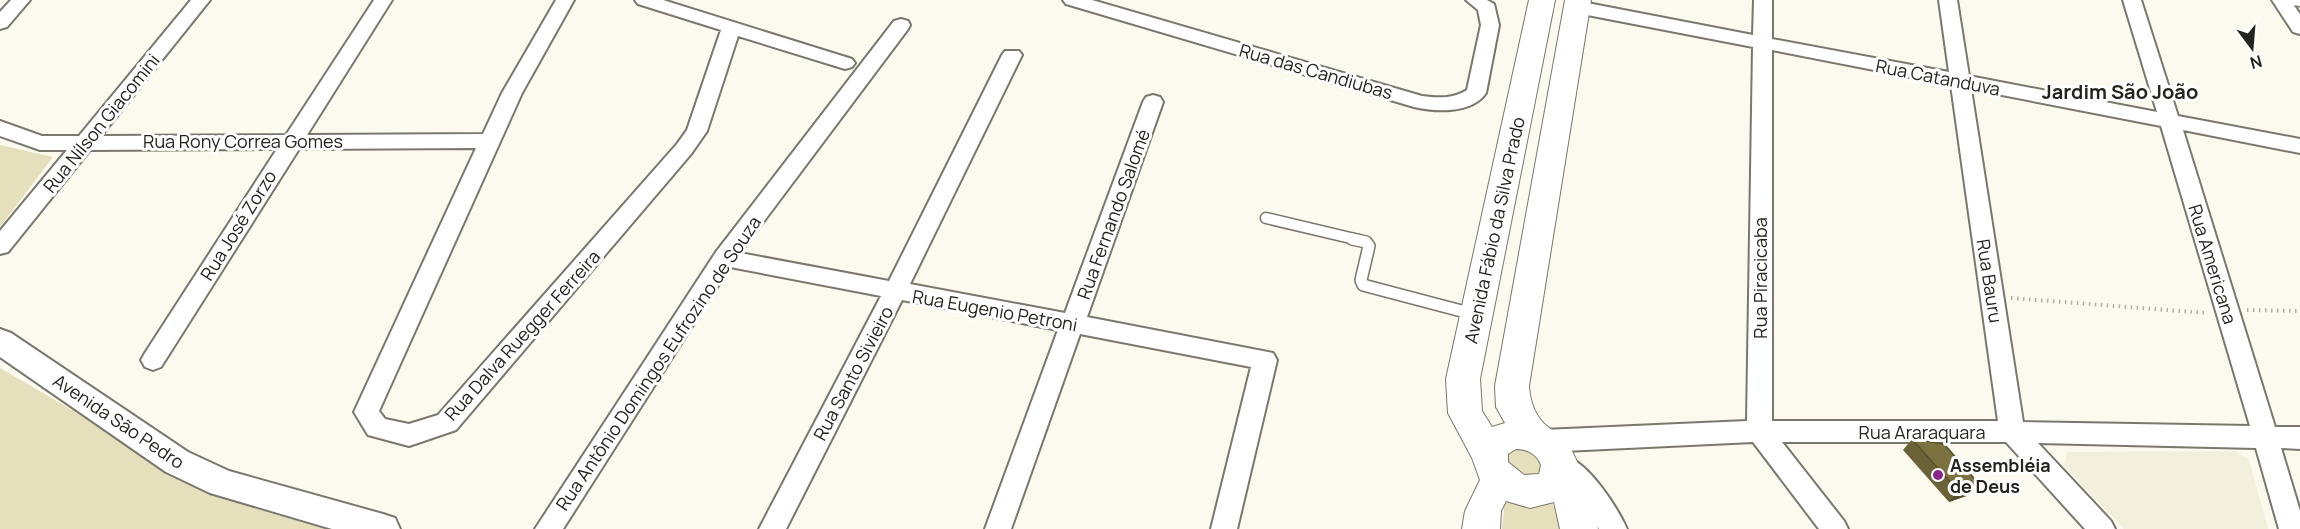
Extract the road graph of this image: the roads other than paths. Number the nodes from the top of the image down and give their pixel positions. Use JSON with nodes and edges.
{"nodes":[{"id":1,"x":21,"y":0,"type":"edge"},
{"id":2,"x":201,"y":0,"type":"edge"},
{"id":3,"x":383,"y":0,"type":"edge"},
{"id":4,"x":565,"y":0,"type":"edge"},
{"id":5,"x":644,"y":0,"type":"edge"},
{"id":6,"x":1542,"y":0,"type":"edge"},
{"id":7,"x":1763,"y":0,"type":"edge"},
{"id":8,"x":1948,"y":0,"type":"edge"},
{"id":9,"x":2132,"y":0,"type":"edge"},
{"id":10,"x":2281,"y":0,"type":"edge"},
{"id":11,"x":2293,"y":0,"type":"edge"},
{"id":12,"x":1081,"y":1,"type":"edge"},
{"id":13,"x":2300,"y":1,"type":"edge"},
{"id":14,"x":1577,"y":3,"type":"edge"},
{"id":15,"x":1481,"y":4,"type":"edge"},
{"id":16,"x":0,"y":23,"type":"edge"},
{"id":17,"x":901,"y":25,"type":"dead end"},
{"id":18,"x":2300,"y":28,"type":"edge"},
{"id":19,"x":731,"y":29,"type":"junction"},
{"id":20,"x":1762,"y":44,"type":"junction"},
{"id":21,"x":1012,"y":55,"type":"dead end"},
{"id":22,"x":845,"y":63,"type":"dead end"},
{"id":23,"x":1960,"y":81,"type":"junction"},
{"id":24,"x":1153,"y":102,"type":"dead end"},
{"id":25,"x":2169,"y":120,"type":"junction"},
{"id":26,"x":0,"y":128,"type":"edge"},
{"id":27,"x":291,"y":141,"type":"junction"},
{"id":28,"x":489,"y":141,"type":"junction"},
{"id":29,"x":86,"y":142,"type":"junction"},
{"id":30,"x":2300,"y":146,"type":"edge"},
{"id":31,"x":1266,"y":218,"type":"dead end"},
{"id":32,"x":0,"y":246,"type":"edge"},
{"id":33,"x":724,"y":258,"type":"junction"},
{"id":34,"x":895,"y":292,"type":"junction"},
{"id":35,"x":1476,"y":315,"type":"junction"},
{"id":36,"x":1073,"y":324,"type":"junction"},
{"id":37,"x":0,"y":341,"type":"edge"},
{"id":38,"x":153,"y":360,"type":"dead end"},
{"id":39,"x":1759,"y":431,"type":"junction"},
{"id":40,"x":2012,"y":432,"type":"junction"},
{"id":41,"x":2267,"y":438,"type":"junction"},
{"id":42,"x":2300,"y":438,"type":"edge"},
{"id":43,"x":1549,"y":451,"type":"junction"},
{"id":44,"x":1494,"y":467,"type":"junction"},
{"id":45,"x":383,"y":529,"type":"edge"},
{"id":46,"x":548,"y":529,"type":"edge"},
{"id":47,"x":772,"y":529,"type":"edge"},
{"id":48,"x":998,"y":529,"type":"edge"},
{"id":49,"x":1224,"y":529,"type":"edge"},
{"id":50,"x":1481,"y":529,"type":"edge"},
{"id":51,"x":1580,"y":529,"type":"edge"},
{"id":52,"x":1614,"y":529,"type":"edge"},
{"id":53,"x":1835,"y":529,"type":"edge"},
{"id":54,"x":2102,"y":529,"type":"edge"},
{"id":55,"x":2292,"y":529,"type":"edge"}],
"edges":[{"from":1,"to":16,"type":"street"},
{"from":2,"to":29,"type":"street","name":"Rua Nílson Giacomini"},
{"from":3,"to":27,"type":"street","name":"Rua José Zorzo"},
{"from":4,"to":28,"type":"street","name":"Rua Dalva Ruegger Ferreira"},
{"from":5,"to":19,"type":"street"},
{"from":6,"to":35,"type":"main road","name":"Avenida Fábio da Silva Prado"},
{"from":7,"to":20,"type":"street","name":"Rua Piracicaba"},
{"from":8,"to":23,"type":"street","name":"Rua Bauru"},
{"from":9,"to":25,"type":"street","name":"Rua Americana"},
{"from":10,"to":18,"type":"street"},
{"from":11,"to":13,"type":"lane"},
{"from":12,"to":15,"type":"street","name":"Rua das Candiubas"},
{"from":14,"to":20,"type":"street","name":"Rua Catanduva"},
{"from":14,"to":43,"type":"main road"},
{"from":17,"to":33,"type":"street","name":"Rua Antônio Domingos Eufrozino de Souza"},
{"from":19,"to":22,"type":"street"},
{"from":19,"to":28,"type":"street","name":"Rua Dalva Ruegger Ferreira"},
{"from":20,"to":23,"type":"street","name":"Rua Catanduva"},
{"from":20,"to":39,"type":"street","name":"Rua Piracicaba"},
{"from":21,"to":34,"type":"street","name":"Rua Santo Sivieiro"},
{"from":23,"to":25,"type":"street","name":"Rua Catanduva"},
{"from":23,"to":40,"type":"street","name":"Rua Bauru"},
{"from":24,"to":36,"type":"street","name":"Rua Fernando Salomé"},
{"from":25,"to":30,"type":"street","name":"Rua Catanduva"},
{"from":25,"to":41,"type":"street","name":"Rua Americana"},
{"from":26,"to":29,"type":"street","name":"Rua Rony Correa Gomes"},
{"from":27,"to":28,"type":"street","name":"Rua Rony Correa Gomes"},
{"from":27,"to":29,"type":"street","name":"Rua Rony Correa Gomes"},
{"from":27,"to":38,"type":"street","name":"Rua José Zorzo"},
{"from":29,"to":32,"type":"street","name":"Rua Nílson Giacomini"},
{"from":31,"to":35,"type":"lane"},
{"from":33,"to":34,"type":"street","name":"Rua Eugenio Petroni"},
{"from":33,"to":46,"type":"street","name":"Rua Antônio Domingos Eufrozino de Souza"},
{"from":34,"to":36,"type":"street","name":"Rua Eugenio Petroni"},
{"from":34,"to":47,"type":"street","name":"Rua Santo Sivieiro"},
{"from":35,"to":44,"type":"main road","name":"Avenida Fábio da Silva Prado"},
{"from":36,"to":48,"type":"street","name":"Rua Fernando Salomé"},
{"from":36,"to":49,"type":"street","name":"Rua Eugenio Petroni"},
{"from":37,"to":45,"type":"street","name":"Avenida São Pedro"},
{"from":39,"to":40,"type":"street","name":"Rua Araraquara"},
{"from":39,"to":43,"type":"street","name":"Rua Araraquara"},
{"from":39,"to":53,"type":"street"},
{"from":40,"to":41,"type":"street","name":"Rua Araraquara"},
{"from":40,"to":54,"type":"street"},
{"from":41,"to":42,"type":"street","name":"Rua Araraquara"},
{"from":41,"to":55,"type":"street","name":"Rua Americana"},
{"from":43,"to":44,"type":"main road"},
{"from":43,"to":44,"type":"main road"},
{"from":43,"to":51,"type":"main road"},
{"from":43,"to":52,"type":"street"},
{"from":44,"to":50,"type":"main road"}]}
